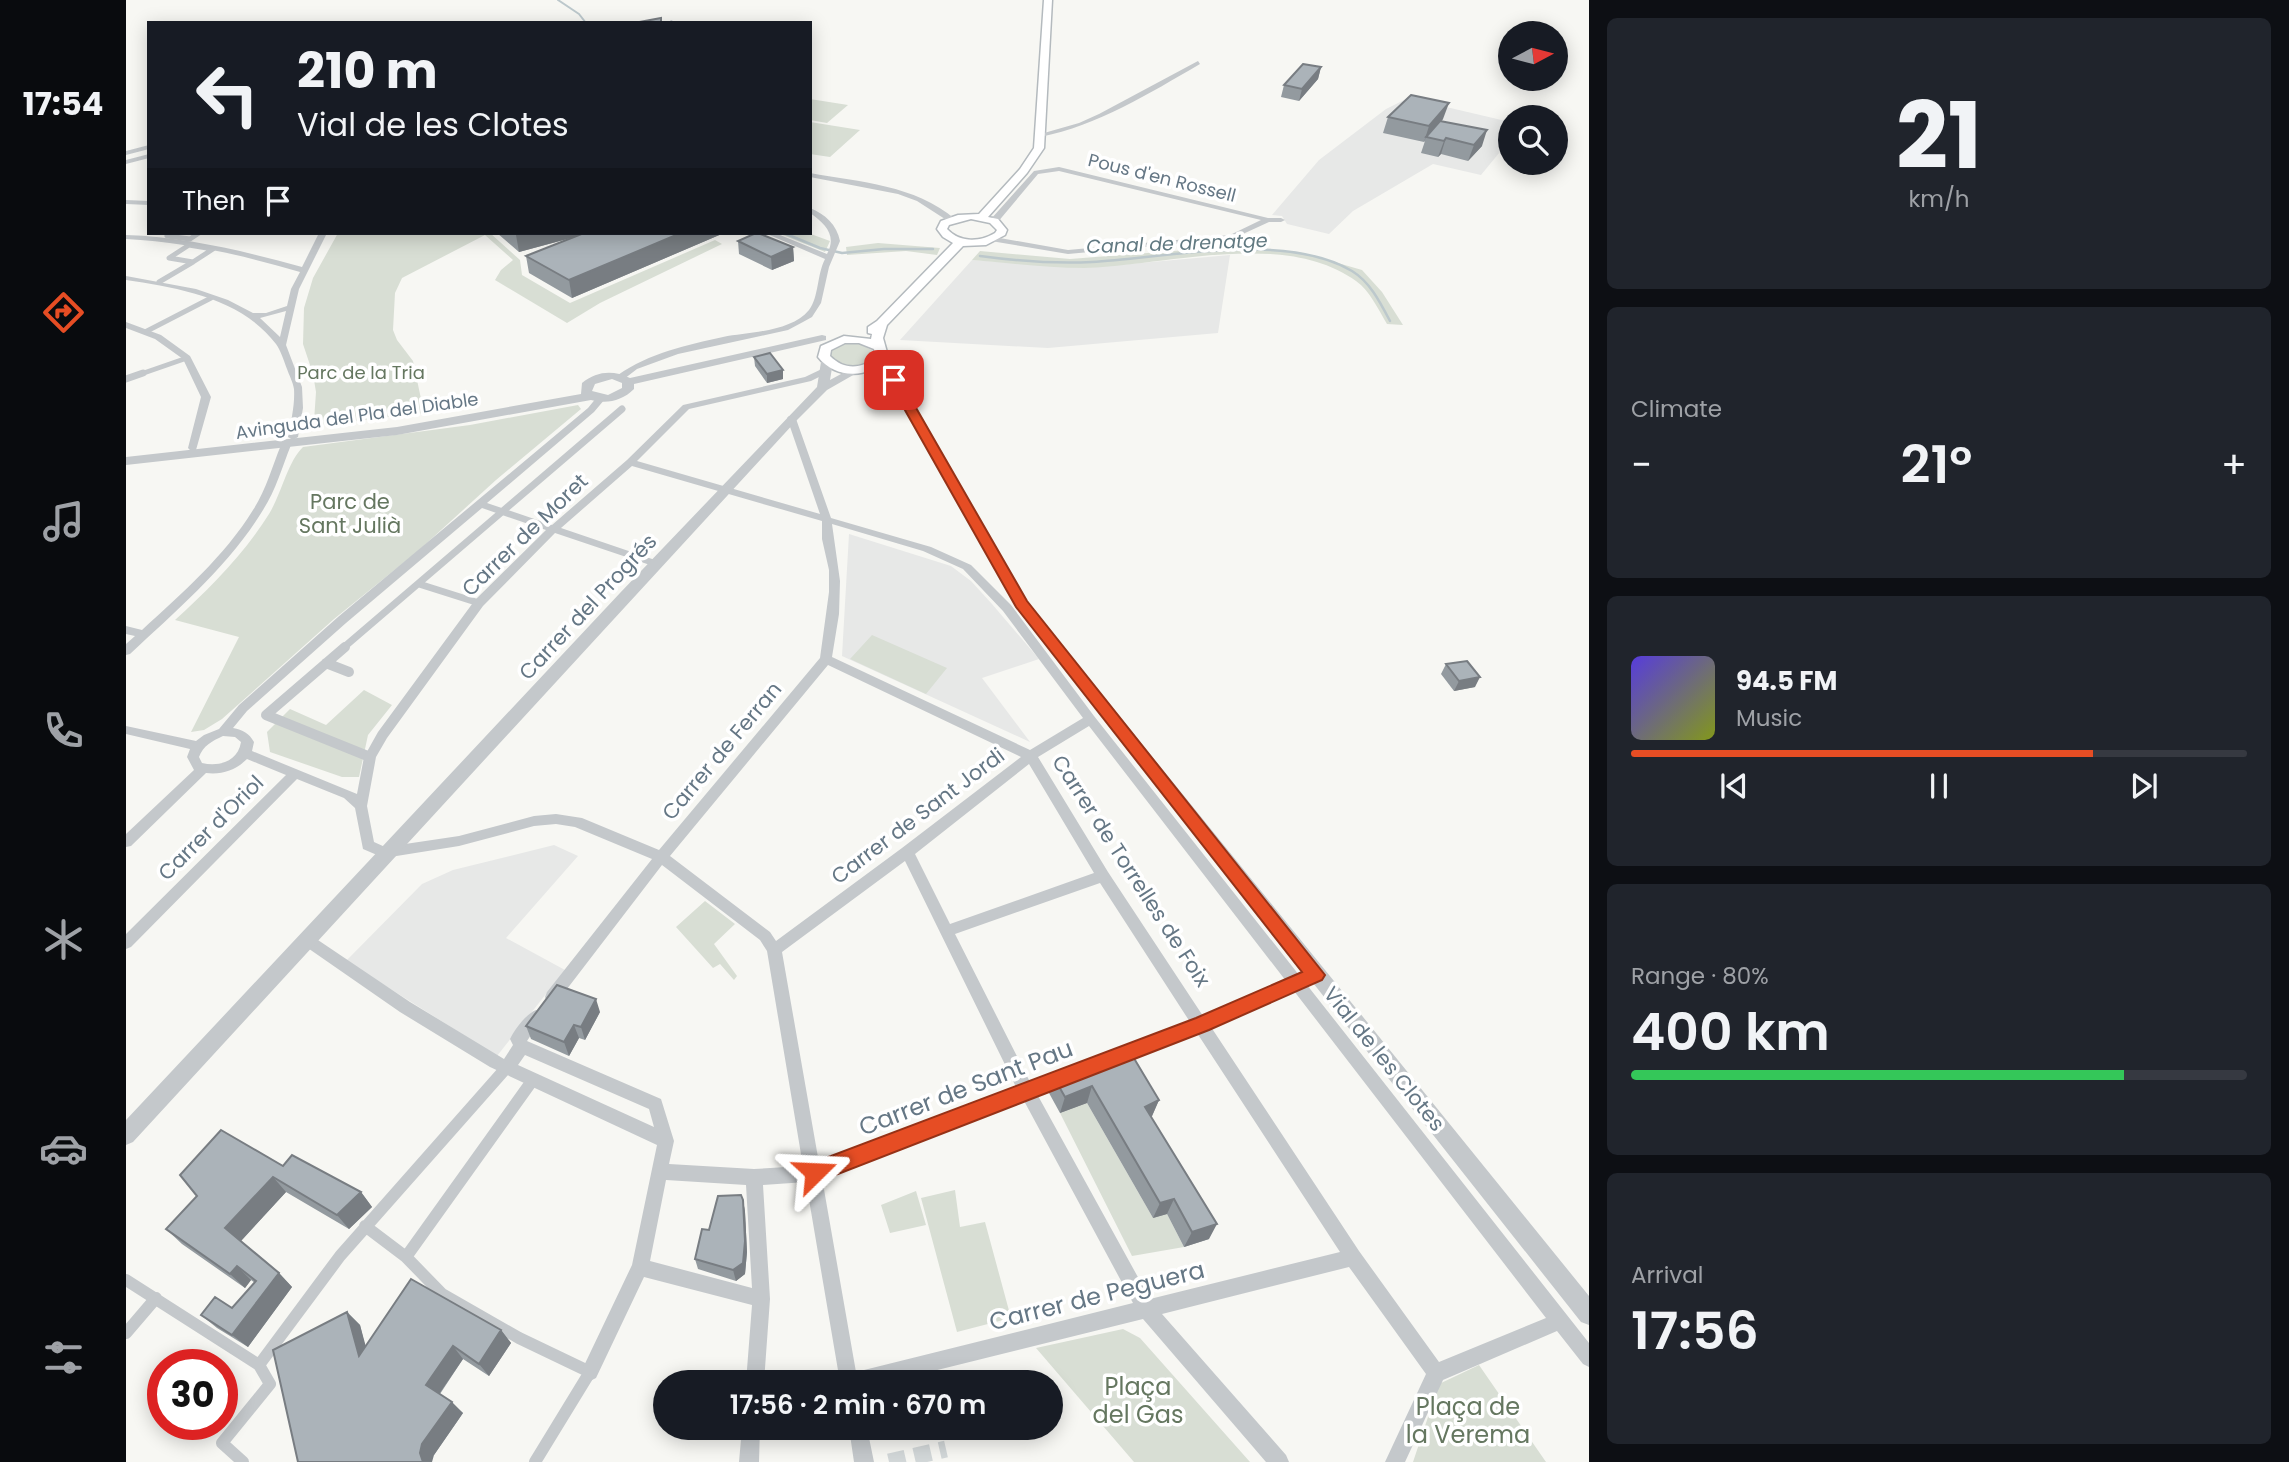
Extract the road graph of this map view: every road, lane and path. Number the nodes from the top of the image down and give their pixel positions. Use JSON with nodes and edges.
{"nodes":[{"id":1,"x":1048,"y":0,"type":"edge"},
{"id":2,"x":1198,"y":63,"type":"dead end"},
{"id":3,"x":1040,"y":135,"type":"junction"},
{"id":4,"x":147,"y":147,"type":"edge"},
{"id":5,"x":126,"y":153,"type":"edge"},
{"id":6,"x":147,"y":157,"type":"edge"},
{"id":7,"x":126,"y":162,"type":"edge"},
{"id":8,"x":812,"y":175,"type":"edge"},
{"id":9,"x":126,"y":202,"type":"edge"},
{"id":10,"x":147,"y":203,"type":"edge"},
{"id":11,"x":812,"y":211,"type":"edge"},
{"id":12,"x":982,"y":217,"type":"junction"},
{"id":13,"x":951,"y":219,"type":"junction"},
{"id":14,"x":1268,"y":220,"type":"junction"},
{"id":15,"x":1281,"y":220,"type":"dead end"},
{"id":16,"x":994,"y":221,"type":"junction"},
{"id":17,"x":169,"y":235,"type":"edge"},
{"id":18,"x":196,"y":235,"type":"edge"},
{"id":19,"x":322,"y":235,"type":"edge"},
{"id":20,"x":774,"y":235,"type":"edge"},
{"id":21,"x":126,"y":237,"type":"edge"},
{"id":22,"x":994,"y":239,"type":"junction"},
{"id":23,"x":961,"y":241,"type":"junction"},
{"id":24,"x":830,"y":258,"type":"junction"},
{"id":25,"x":193,"y":262,"type":"junction"},
{"id":26,"x":302,"y":270,"type":"junction"},
{"id":27,"x":126,"y":278,"type":"edge"},
{"id":28,"x":159,"y":282,"type":"junction"},
{"id":29,"x":211,"y":298,"type":"junction"},
{"id":30,"x":291,"y":307,"type":"junction"},
{"id":31,"x":252,"y":316,"type":"junction"},
{"id":32,"x":881,"y":324,"type":"junction"},
{"id":33,"x":126,"y":325,"type":"edge"},
{"id":34,"x":146,"y":331,"type":"junction"},
{"id":35,"x":822,"y":338,"type":"joint"},
{"id":36,"x":844,"y":340,"type":"junction"},
{"id":37,"x":282,"y":345,"type":"junction"},
{"id":38,"x":791,"y":347,"type":"junction"},
{"id":39,"x":880,"y":354,"type":"junction"},
{"id":40,"x":187,"y":358,"type":"junction"},
{"id":41,"x":825,"y":363,"type":"junction"},
{"id":42,"x":859,"y":369,"type":"junction"},
{"id":43,"x":126,"y":379,"type":"edge"},
{"id":44,"x":625,"y":379,"type":"junction"},
{"id":45,"x":797,"y":382,"type":"junction"},
{"id":46,"x":899,"y":388,"type":"junction"},
{"id":47,"x":820,"y":391,"type":"junction"},
{"id":48,"x":593,"y":396,"type":"junction"},
{"id":49,"x":622,"y":409,"type":"dead end"},
{"id":50,"x":792,"y":418,"type":"junction"},
{"id":51,"x":289,"y":441,"type":"junction"},
{"id":52,"x":192,"y":448,"type":"junction"},
{"id":53,"x":126,"y":454,"type":"edge"},
{"id":54,"x":126,"y":461,"type":"edge"},
{"id":55,"x":629,"y":462,"type":"junction"},
{"id":56,"x":724,"y":490,"type":"junction"},
{"id":57,"x":481,"y":504,"type":"junction"},
{"id":58,"x":503,"y":511,"type":"junction"},
{"id":59,"x":827,"y":521,"type":"junction"},
{"id":60,"x":554,"y":528,"type":"junction"},
{"id":61,"x":656,"y":564,"type":"junction"},
{"id":62,"x":419,"y":584,"type":"junction"},
{"id":63,"x":479,"y":603,"type":"junction"},
{"id":64,"x":126,"y":630,"type":"edge"},
{"id":65,"x":144,"y":634,"type":"junction"},
{"id":66,"x":126,"y":651,"type":"edge"},
{"id":67,"x":827,"y":659,"type":"junction"},
{"id":68,"x":326,"y":663,"type":"junction"},
{"id":69,"x":349,"y":672,"type":"dead end"},
{"id":70,"x":1090,"y":719,"type":"junction"},
{"id":71,"x":126,"y":730,"type":"edge"},
{"id":72,"x":223,"y":732,"type":"junction"},
{"id":73,"x":198,"y":746,"type":"junction"},
{"id":74,"x":245,"y":753,"type":"junction"},
{"id":75,"x":1031,"y":756,"type":"junction"},
{"id":76,"x":370,"y":757,"type":"junction"},
{"id":77,"x":204,"y":769,"type":"junction"},
{"id":78,"x":296,"y":773,"type":"junction"},
{"id":79,"x":361,"y":806,"type":"junction"},
{"id":80,"x":126,"y":842,"type":"edge"},
{"id":81,"x":907,"y":852,"type":"junction"},
{"id":82,"x":384,"y":853,"type":"junction"},
{"id":83,"x":661,"y":858,"type":"junction"},
{"id":84,"x":1104,"y":876,"type":"junction"},
{"id":85,"x":948,"y":931,"type":"junction"},
{"id":86,"x":307,"y":940,"type":"junction"},
{"id":87,"x":126,"y":943,"type":"edge"},
{"id":88,"x":774,"y":950,"type":"junction"},
{"id":89,"x":1306,"y":979,"type":"junction"},
{"id":90,"x":1202,"y":1024,"type":"junction"},
{"id":91,"x":522,"y":1046,"type":"junction"},
{"id":92,"x":1102,"y":1062,"type":"edge"},
{"id":93,"x":507,"y":1067,"type":"junction"},
{"id":94,"x":1077,"y":1072,"type":"edge"},
{"id":95,"x":532,"y":1081,"type":"junction"},
{"id":96,"x":1026,"y":1090,"type":"junction"},
{"id":97,"x":126,"y":1135,"type":"edge"},
{"id":98,"x":666,"y":1141,"type":"junction"},
{"id":99,"x":662,"y":1172,"type":"junction"},
{"id":100,"x":815,"y":1172,"type":"junction"},
{"id":101,"x":754,"y":1177,"type":"junction"},
{"id":102,"x":365,"y":1226,"type":"junction"},
{"id":103,"x":1353,"y":1256,"type":"junction"},
{"id":104,"x":406,"y":1257,"type":"junction"},
{"id":105,"x":640,"y":1267,"type":"junction"},
{"id":106,"x":126,"y":1280,"type":"edge"},
{"id":107,"x":156,"y":1298,"type":"junction"},
{"id":108,"x":761,"y":1298,"type":"junction"},
{"id":109,"x":1146,"y":1309,"type":"junction"},
{"id":110,"x":1589,"y":1314,"type":"edge"},
{"id":111,"x":1560,"y":1321,"type":"junction"},
{"id":112,"x":126,"y":1333,"type":"edge"},
{"id":113,"x":1589,"y":1358,"type":"edge"},
{"id":114,"x":259,"y":1365,"type":"junction"},
{"id":115,"x":756,"y":1370,"type":"edge"},
{"id":116,"x":850,"y":1370,"type":"edge"},
{"id":117,"x":900,"y":1370,"type":"edge"},
{"id":118,"x":590,"y":1372,"type":"junction"},
{"id":119,"x":1436,"y":1373,"type":"junction"},
{"id":120,"x":750,"y":1440,"type":"edge"},
{"id":121,"x":860,"y":1440,"type":"edge"},
{"id":122,"x":243,"y":1462,"type":"edge"},
{"id":123,"x":535,"y":1462,"type":"edge"},
{"id":124,"x":749,"y":1462,"type":"edge"},
{"id":125,"x":864,"y":1462,"type":"edge"},
{"id":126,"x":1279,"y":1462,"type":"edge"},
{"id":127,"x":1395,"y":1462,"type":"edge"}],
"edges":[{"from":1,"to":3,"type":"main road"},
{"from":2,"to":3,"type":"street"},
{"from":3,"to":12,"type":"main road"},
{"from":4,"to":5,"type":"street"},
{"from":6,"to":7,"type":"street"},
{"from":8,"to":13,"type":"street"},
{"from":9,"to":10,"type":"street"},
{"from":11,"to":24,"type":"street"},
{"from":12,"to":13,"type":"main road"},
{"from":12,"to":16,"type":"main road"},
{"from":13,"to":23,"type":"main road"},
{"from":14,"to":15,"type":"street","name":"Pous d'en Rossell"},
{"from":14,"to":16,"type":"street","name":"Pous d'en Rossell"},
{"from":14,"to":22,"type":"street"},
{"from":16,"to":22,"type":"main road"},
{"from":17,"to":18,"type":"street"},
{"from":19,"to":26,"type":"street"},
{"from":20,"to":24,"type":"street"},
{"from":21,"to":26,"type":"street"},
{"from":22,"to":23,"type":"main road"},
{"from":23,"to":32,"type":"main road"},
{"from":24,"to":44,"type":"street"},
{"from":25,"to":25,"type":"street"},
{"from":25,"to":28,"type":"street"},
{"from":26,"to":30,"type":"street"},
{"from":27,"to":28,"type":"street"},
{"from":28,"to":29,"type":"street"},
{"from":29,"to":31,"type":"street"},
{"from":29,"to":34,"type":"street"},
{"from":30,"to":31,"type":"street"},
{"from":30,"to":37,"type":"street"},
{"from":31,"to":37,"type":"street"},
{"from":32,"to":36,"type":"main road"},
{"from":32,"to":39,"type":"main road"},
{"from":33,"to":34,"type":"street"},
{"from":34,"to":40,"type":"street"},
{"from":35,"to":36,"type":"main road"},
{"from":35,"to":38,"type":"street"},
{"from":36,"to":39,"type":"main road"},
{"from":36,"to":41,"type":"main road"},
{"from":37,"to":51,"type":"street"},
{"from":38,"to":41,"type":"street"},
{"from":38,"to":44,"type":"street"},
{"from":39,"to":42,"type":"main road"},
{"from":39,"to":46,"type":"street","name":"Vial de les Clotes"},
{"from":40,"to":43,"type":"street"},
{"from":40,"to":52,"type":"street"},
{"from":41,"to":42,"type":"main road"},
{"from":41,"to":45,"type":"street","name":"Carrer de Moret"},
{"from":41,"to":47,"type":"street"},
{"from":42,"to":46,"type":"street"},
{"from":42,"to":47,"type":"street","name":"Carrer del Progrés"},
{"from":44,"to":48,"type":"street"},
{"from":44,"to":48,"type":"street"},
{"from":45,"to":47,"type":"street"},
{"from":45,"to":55,"type":"street","name":"Carrer de Moret"},
{"from":46,"to":89,"type":"street","name":"Vial de les Clotes"},
{"from":47,"to":50,"type":"street","name":"Carrer del Progrés"},
{"from":48,"to":51,"type":"street","name":"Avinguda del Pla del Diable"},
{"from":48,"to":57,"type":"street"},
{"from":49,"to":58,"type":"street"},
{"from":50,"to":56,"type":"street","name":"Carrer del Progrés"},
{"from":50,"to":59,"type":"street"},
{"from":51,"to":52,"type":"street","name":"Avinguda del Pla del Diable"},
{"from":51,"to":54,"type":"street","name":"Avinguda del Pla del Diable"},
{"from":51,"to":65,"type":"street"},
{"from":52,"to":53,"type":"street","name":"Avinguda del Pla del Diable"},
{"from":55,"to":56,"type":"street"},
{"from":55,"to":60,"type":"street","name":"Carrer de Moret"},
{"from":56,"to":59,"type":"street"},
{"from":56,"to":61,"type":"street","name":"Carrer del Progrés"},
{"from":57,"to":58,"type":"street"},
{"from":57,"to":72,"type":"street"},
{"from":58,"to":60,"type":"street"},
{"from":58,"to":62,"type":"street"},
{"from":59,"to":67,"type":"street"},
{"from":59,"to":70,"type":"street"},
{"from":60,"to":61,"type":"street"},
{"from":60,"to":63,"type":"street","name":"Carrer de Moret"},
{"from":61,"to":82,"type":"street","name":"Carrer del Progrés"},
{"from":62,"to":63,"type":"street"},
{"from":62,"to":68,"type":"street"},
{"from":63,"to":76,"type":"street","name":"Carrer de Moret"},
{"from":64,"to":65,"type":"street"},
{"from":65,"to":66,"type":"street"},
{"from":67,"to":75,"type":"street","name":"Carrer de Torrelles de Foix"},
{"from":67,"to":83,"type":"street","name":"Carrer de Ferran"},
{"from":68,"to":69,"type":"street"},
{"from":68,"to":76,"type":"street"},
{"from":70,"to":75,"type":"street","name":"Carrer de Sant Jordi"},
{"from":70,"to":89,"type":"street"},
{"from":71,"to":73,"type":"street"},
{"from":72,"to":73,"type":"street"},
{"from":72,"to":74,"type":"street"},
{"from":73,"to":77,"type":"street"},
{"from":74,"to":77,"type":"street"},
{"from":74,"to":78,"type":"street"},
{"from":75,"to":81,"type":"street","name":"Carrer de Sant Jordi"},
{"from":75,"to":84,"type":"street","name":"Carrer de Torrelles de Foix"},
{"from":76,"to":79,"type":"street","name":"Carrer de Moret"},
{"from":77,"to":80,"type":"street"},
{"from":78,"to":79,"type":"street"},
{"from":78,"to":87,"type":"street","name":"Carrer d'Oriol"},
{"from":79,"to":82,"type":"street"},
{"from":81,"to":85,"type":"street"},
{"from":81,"to":88,"type":"street","name":"Carrer de Sant Jordi"},
{"from":82,"to":83,"type":"street"},
{"from":82,"to":86,"type":"street","name":"Carrer del Progrés"},
{"from":83,"to":88,"type":"street"},
{"from":83,"to":91,"type":"street","name":"Carrer de Ferran"},
{"from":84,"to":85,"type":"street"},
{"from":84,"to":90,"type":"street","name":"Carrer de Torrelles de Foix"},
{"from":85,"to":96,"type":"street"},
{"from":86,"to":93,"type":"street"},
{"from":86,"to":97,"type":"street","name":"Carrer del Progrés"},
{"from":88,"to":100,"type":"street"},
{"from":89,"to":90,"type":"street","name":"Carrer de Sant Pau"},
{"from":89,"to":110,"type":"street","name":"Vial de les Clotes"},
{"from":89,"to":111,"type":"street"},
{"from":90,"to":92,"type":"street","name":"Carrer de Sant Pau"},
{"from":90,"to":103,"type":"street","name":"Carrer de Torrelles de Foix"},
{"from":91,"to":93,"type":"street","name":"Carrer de Ferran"},
{"from":91,"to":98,"type":"street"},
{"from":93,"to":95,"type":"street"},
{"from":93,"to":102,"type":"street"},
{"from":94,"to":96,"type":"street","name":"Carrer de Sant Pau"},
{"from":95,"to":98,"type":"street"},
{"from":95,"to":104,"type":"street"},
{"from":96,"to":100,"type":"street","name":"Carrer de Sant Pau"},
{"from":96,"to":109,"type":"street"},
{"from":98,"to":99,"type":"street"},
{"from":99,"to":101,"type":"street","name":"Carrer de Sant Pau"},
{"from":99,"to":105,"type":"street"},
{"from":100,"to":101,"type":"street","name":"Carrer de Sant Pau"},
{"from":100,"to":116,"type":"street"},
{"from":101,"to":108,"type":"street"},
{"from":102,"to":104,"type":"street"},
{"from":102,"to":114,"type":"street"},
{"from":103,"to":109,"type":"street","name":"Carrer de Peguera"},
{"from":103,"to":119,"type":"street","name":"Carrer de Torrelles de Foix"},
{"from":104,"to":118,"type":"street"},
{"from":105,"to":108,"type":"street"},
{"from":105,"to":118,"type":"street"},
{"from":106,"to":107,"type":"street"},
{"from":107,"to":112,"type":"street"},
{"from":107,"to":114,"type":"street"},
{"from":108,"to":115,"type":"street"},
{"from":109,"to":117,"type":"street","name":"Carrer de Peguera"},
{"from":109,"to":126,"type":"street"},
{"from":111,"to":113,"type":"street"},
{"from":111,"to":119,"type":"street"},
{"from":114,"to":122,"type":"street"},
{"from":118,"to":123,"type":"street"},
{"from":119,"to":127,"type":"street"},
{"from":120,"to":124,"type":"street"},
{"from":121,"to":125,"type":"street"}]}
